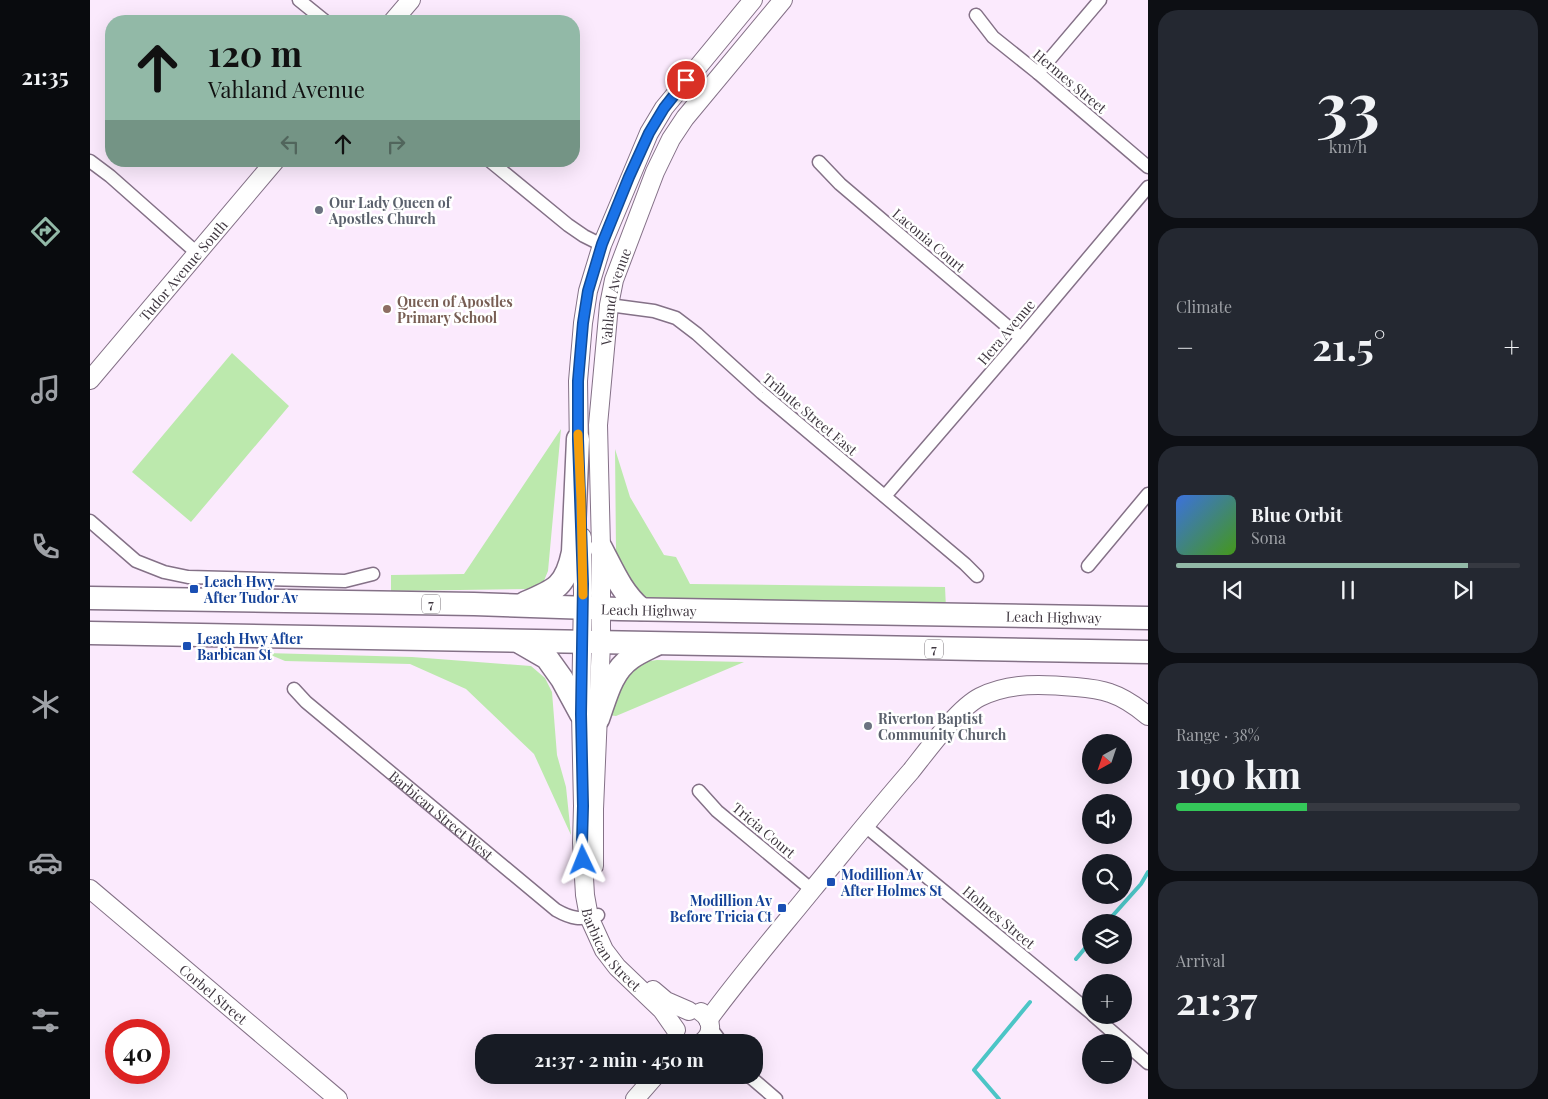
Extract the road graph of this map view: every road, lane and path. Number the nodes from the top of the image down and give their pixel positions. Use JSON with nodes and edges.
{"nodes":[{"id":1,"x":299,"y":0,"type":"edge"},
{"id":2,"x":411,"y":0,"type":"edge"},
{"id":3,"x":753,"y":0,"type":"edge"},
{"id":4,"x":783,"y":0,"type":"edge"},
{"id":5,"x":1100,"y":0,"type":"edge"},
{"id":6,"x":318,"y":15,"type":"edge"},
{"id":7,"x":398,"y":15,"type":"edge"},
{"id":8,"x":976,"y":15,"type":"dead end"},
{"id":9,"x":1038,"y":73,"type":"junction"},
{"id":10,"x":90,"y":161,"type":"edge"},
{"id":11,"x":819,"y":162,"type":"dead end"},
{"id":12,"x":270,"y":167,"type":"edge"},
{"id":13,"x":497,"y":167,"type":"edge"},
{"id":14,"x":1148,"y":167,"type":"edge"},
{"id":15,"x":1148,"y":187,"type":"edge"},
{"id":16,"x":602,"y":244,"type":"junction"},
{"id":17,"x":197,"y":252,"type":"junction"},
{"id":18,"x":609,"y":305,"type":"junction"},
{"id":19,"x":1021,"y":338,"type":"junction"},
{"id":20,"x":90,"y":380,"type":"edge"},
{"id":21,"x":578,"y":439,"type":"junction"},
{"id":22,"x":1148,"y":494,"type":"edge"},
{"id":23,"x":885,"y":496,"type":"junction"},
{"id":24,"x":90,"y":521,"type":"edge"},
{"id":25,"x":601,"y":548,"type":"junction"},
{"id":26,"x":1088,"y":566,"type":"dead end"},
{"id":27,"x":373,"y":574,"type":"dead end"},
{"id":28,"x":977,"y":576,"type":"dead end"},
{"id":29,"x":90,"y":598,"type":"edge"},
{"id":30,"x":520,"y":606,"type":"junction"},
{"id":31,"x":592,"y":608,"type":"junction"},
{"id":32,"x":641,"y":609,"type":"junction"},
{"id":33,"x":1148,"y":618,"type":"edge"},
{"id":34,"x":90,"y":633,"type":"edge"},
{"id":35,"x":519,"y":642,"type":"junction"},
{"id":36,"x":592,"y":642,"type":"junction"},
{"id":37,"x":655,"y":644,"type":"junction"},
{"id":38,"x":1148,"y":652,"type":"edge"},
{"id":39,"x":294,"y":689,"type":"dead end"},
{"id":40,"x":1148,"y":716,"type":"edge"},
{"id":41,"x":589,"y":717,"type":"junction"},
{"id":42,"x":699,"y":791,"type":"dead end"},
{"id":43,"x":864,"y":826,"type":"junction"},
{"id":44,"x":90,"y":889,"type":"edge"},
{"id":45,"x":812,"y":890,"type":"junction"},
{"id":46,"x":594,"y":916,"type":"junction"},
{"id":47,"x":1082,"y":1006,"type":"edge"},
{"id":48,"x":701,"y":1022,"type":"edge"},
{"id":49,"x":1103,"y":1024,"type":"edge"},
{"id":50,"x":676,"y":1034,"type":"edge"},
{"id":51,"x":677,"y":1034,"type":"edge"},
{"id":52,"x":713,"y":1034,"type":"edge"},
{"id":53,"x":1148,"y":1063,"type":"edge"},
{"id":54,"x":648,"y":1084,"type":"edge"},
{"id":55,"x":758,"y":1084,"type":"edge"},
{"id":56,"x":338,"y":1099,"type":"edge"},
{"id":57,"x":635,"y":1099,"type":"edge"},
{"id":58,"x":776,"y":1099,"type":"edge"}],
"edges":[{"from":1,"to":6,"type":"street"},
{"from":2,"to":7,"type":"street"},
{"from":3,"to":16,"type":"street","name":"Vahland Avenue"},
{"from":4,"to":18,"type":"street","name":"Vahland Avenue"},
{"from":5,"to":9,"type":"street"},
{"from":8,"to":9,"type":"street","name":"Hermes Street"},
{"from":9,"to":14,"type":"street","name":"Hermes Street"},
{"from":10,"to":17,"type":"street"},
{"from":11,"to":19,"type":"street","name":"Laconia Court"},
{"from":12,"to":17,"type":"street","name":"Tudor Avenue South"},
{"from":13,"to":16,"type":"street"},
{"from":15,"to":19,"type":"street","name":"Hera Avenue"},
{"from":16,"to":21,"type":"street","name":"Vahland Avenue"},
{"from":17,"to":20,"type":"street","name":"Tudor Avenue South"},
{"from":18,"to":23,"type":"street","name":"Tribute Street East"},
{"from":18,"to":25,"type":"street","name":"Vahland Avenue"},
{"from":19,"to":23,"type":"street","name":"Hera Avenue"},
{"from":21,"to":30,"type":"highway"},
{"from":21,"to":31,"type":"street","name":"Vahland Avenue"},
{"from":22,"to":26,"type":"street"},
{"from":23,"to":28,"type":"street","name":"Tribute Street East"},
{"from":24,"to":27,"type":"street"},
{"from":25,"to":31,"type":"street","name":"Vahland Avenue"},
{"from":25,"to":32,"type":"highway"},
{"from":29,"to":30,"type":"highway","name":"Leach Highway","number":"7"},
{"from":30,"to":31,"type":"highway","name":"Leach Highway","number":"7"},
{"from":31,"to":32,"type":"highway","name":"Leach Highway","number":"7"},
{"from":31,"to":36,"type":"street","name":"Vahland Avenue"},
{"from":32,"to":33,"type":"highway","name":"Leach Highway","number":"7"},
{"from":34,"to":35,"type":"highway","number":"7"},
{"from":35,"to":36,"type":"highway","number":"7"},
{"from":35,"to":41,"type":"highway"},
{"from":36,"to":37,"type":"highway","number":"7"},
{"from":36,"to":41,"type":"street","name":"Barbican Street"},
{"from":37,"to":38,"type":"highway","number":"7"},
{"from":37,"to":41,"type":"highway"},
{"from":39,"to":46,"type":"street","name":"Barbican Street West"},
{"from":40,"to":43,"type":"street"},
{"from":41,"to":46,"type":"street","name":"Barbican Street"},
{"from":42,"to":45,"type":"street","name":"Tricia Court"},
{"from":43,"to":45,"type":"street"},
{"from":43,"to":47,"type":"street","name":"Holmes Street"},
{"from":44,"to":56,"type":"street","name":"Corbel Street"},
{"from":45,"to":48,"type":"street"},
{"from":46,"to":48,"type":"street","name":"Barbican Street"},
{"from":46,"to":50,"type":"street","name":"Barbican Street"},
{"from":48,"to":51,"type":"street"},
{"from":48,"to":52,"type":"street"},
{"from":49,"to":53,"type":"street","name":"Holmes Street"},
{"from":54,"to":57,"type":"street"},
{"from":55,"to":58,"type":"street"}]}
